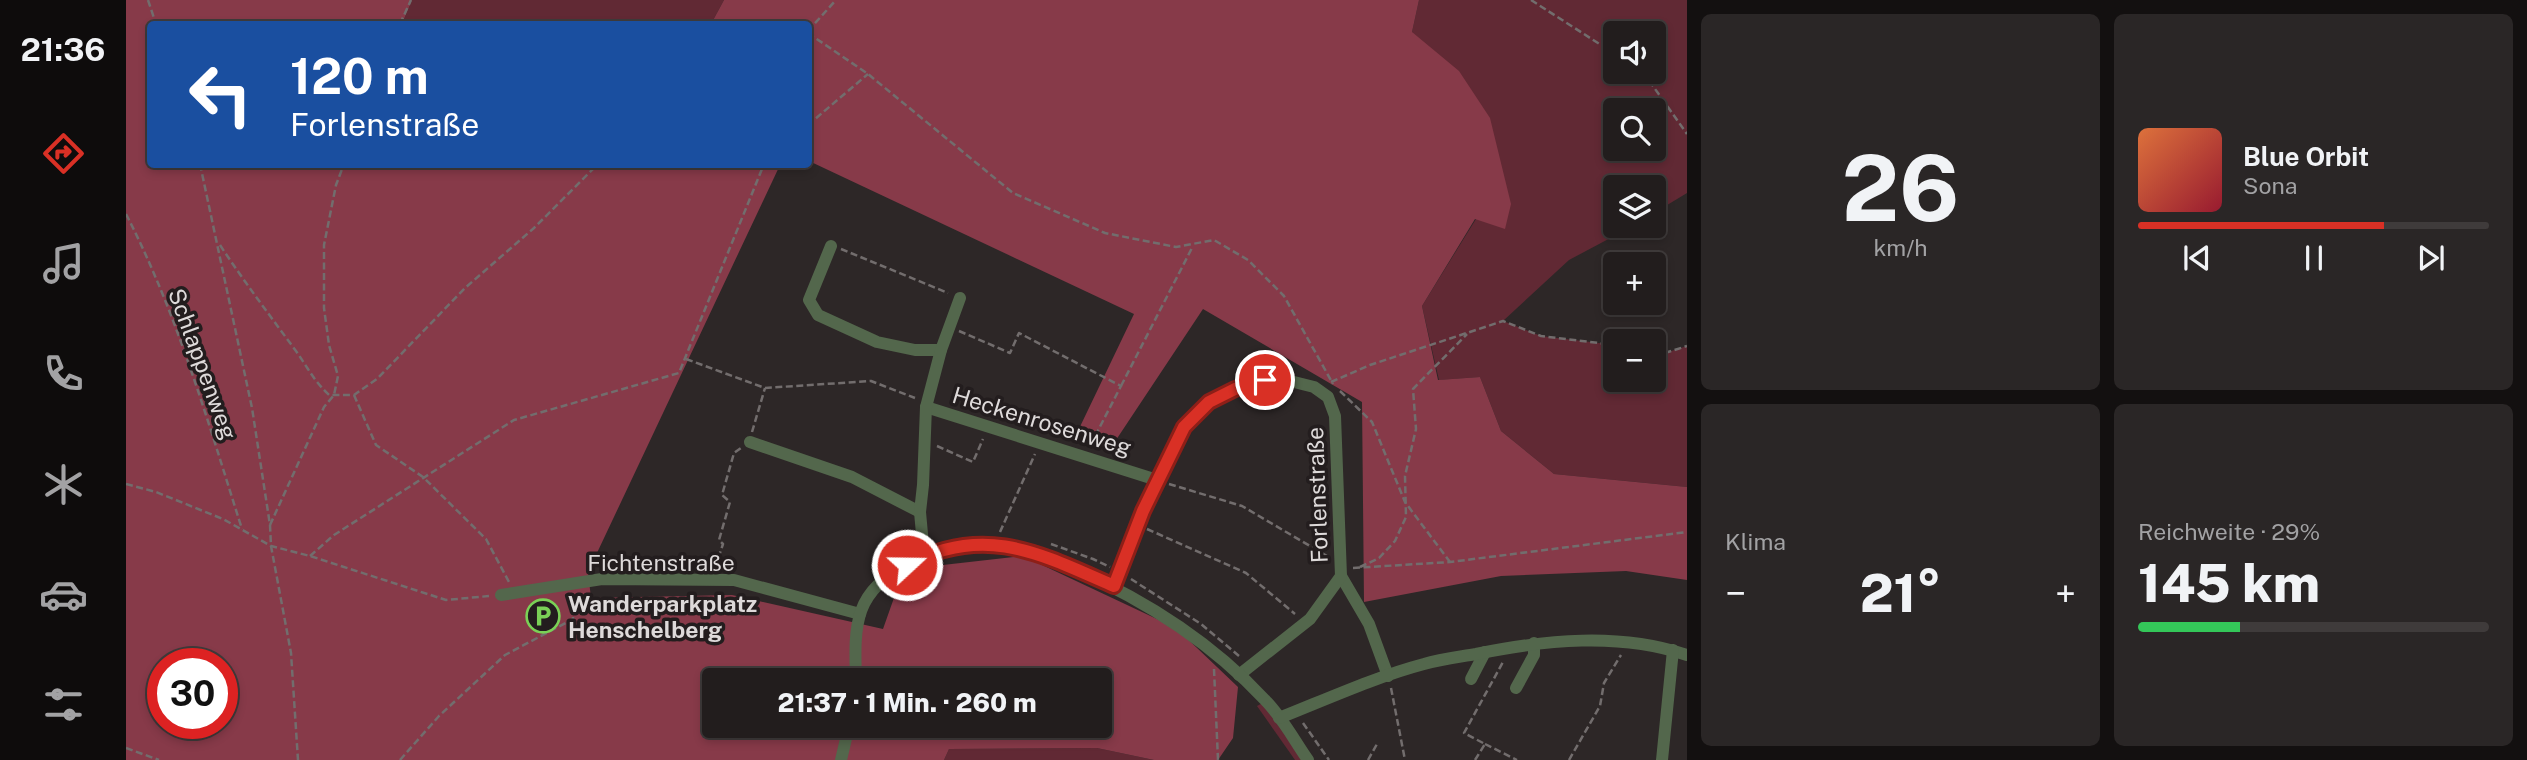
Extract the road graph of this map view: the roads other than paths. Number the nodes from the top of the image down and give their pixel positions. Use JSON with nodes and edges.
{"nodes":[{"id":1,"x":831,"y":246,"type":"road end"},
{"id":2,"x":960,"y":298,"type":"road end"},
{"id":3,"x":941,"y":350,"type":"junction"},
{"id":4,"x":926,"y":407,"type":"junction"},
{"id":5,"x":750,"y":442,"type":"road end"},
{"id":6,"x":1157,"y":480,"type":"junction"},
{"id":7,"x":920,"y":512,"type":"junction"},
{"id":8,"x":923,"y":556,"type":"junction"},
{"id":9,"x":1341,"y":572,"type":"junction"},
{"id":10,"x":1114,"y":586,"type":"junction"},
{"id":11,"x":501,"y":594,"type":"road end"},
{"id":12,"x":860,"y":614,"type":"junction"},
{"id":13,"x":1534,"y":643,"type":"junction"},
{"id":14,"x":1673,"y":650,"type":"junction"},
{"id":15,"x":1485,"y":652,"type":"junction"},
{"id":16,"x":1687,"y":655,"type":"edge"},
{"id":17,"x":856,"y":668,"type":"edge"},
{"id":18,"x":1239,"y":674,"type":"junction"},
{"id":19,"x":1388,"y":676,"type":"junction"},
{"id":20,"x":1471,"y":678,"type":"dead end"},
{"id":21,"x":1516,"y":688,"type":"dead end"},
{"id":22,"x":1279,"y":718,"type":"junction"},
{"id":23,"x":846,"y":738,"type":"edge"},
{"id":24,"x":841,"y":760,"type":"edge"},
{"id":25,"x":1308,"y":760,"type":"edge"},
{"id":26,"x":1662,"y":760,"type":"edge"}],
"edges":[{"from":1,"to":3,"type":"street"},
{"from":2,"to":3,"type":"street"},
{"from":3,"to":4,"type":"street"},
{"from":4,"to":6,"type":"street","name":"Heckenrosenweg"},
{"from":4,"to":7,"type":"street"},
{"from":5,"to":7,"type":"street"},
{"from":6,"to":9,"type":"street","name":"Forlenstraße"},
{"from":6,"to":10,"type":"street","name":"Forlenstraße"},
{"from":7,"to":8,"type":"street"},
{"from":8,"to":10,"type":"street"},
{"from":8,"to":12,"type":"street"},
{"from":9,"to":18,"type":"street","name":"Forlenstraße"},
{"from":9,"to":19,"type":"street"},
{"from":10,"to":18,"type":"street"},
{"from":11,"to":12,"type":"street","name":"Fichtenstraße"},
{"from":12,"to":17,"type":"street"},
{"from":13,"to":14,"type":"street"},
{"from":13,"to":15,"type":"street"},
{"from":13,"to":21,"type":"street"},
{"from":14,"to":16,"type":"street"},
{"from":14,"to":26,"type":"street"},
{"from":15,"to":19,"type":"street"},
{"from":15,"to":20,"type":"street"},
{"from":18,"to":22,"type":"street"},
{"from":19,"to":22,"type":"street"},
{"from":22,"to":25,"type":"street"},
{"from":23,"to":24,"type":"street"}]}
